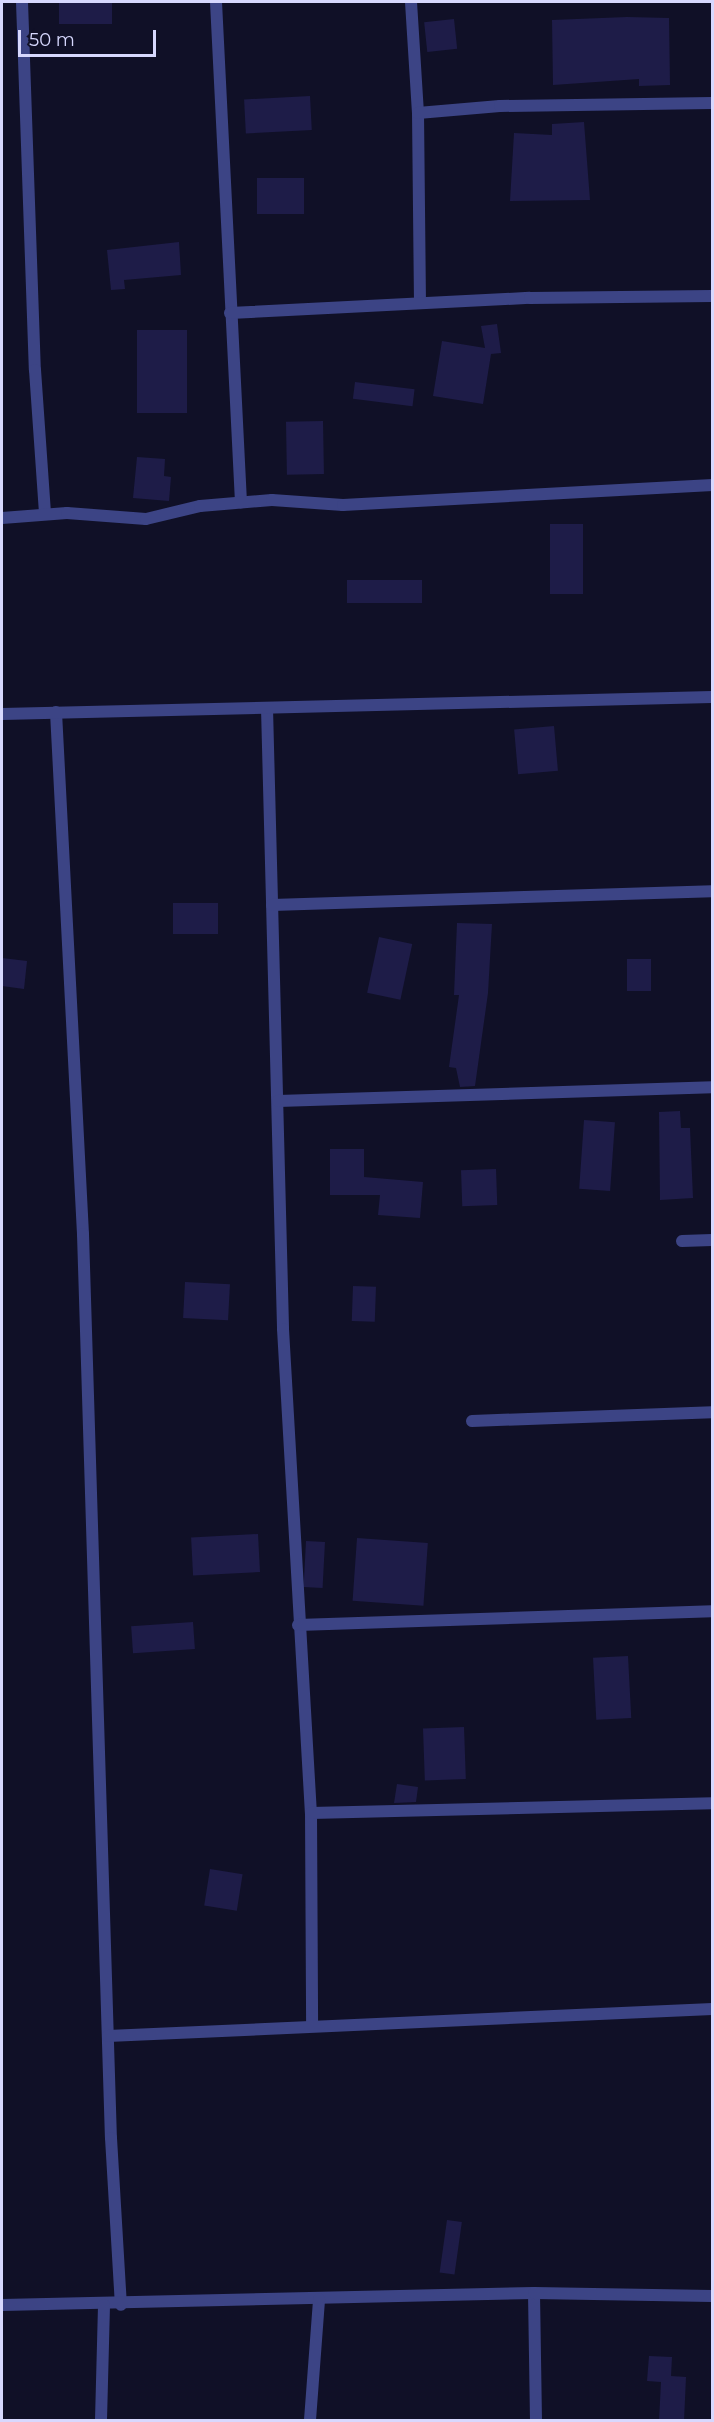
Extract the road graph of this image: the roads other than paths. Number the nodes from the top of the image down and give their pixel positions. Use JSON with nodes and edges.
{"nodes":[{"id":1,"x":22,"y":2,"type":"edge"},
{"id":2,"x":216,"y":2,"type":"edge"},
{"id":3,"x":411,"y":2,"type":"edge"},
{"id":4,"x":712,"y":103,"type":"edge"},
{"id":5,"x":418,"y":113,"type":"junction"},
{"id":6,"x":712,"y":296,"type":"edge"},
{"id":7,"x":420,"y":303,"type":"junction"},
{"id":8,"x":230,"y":313,"type":"junction"},
{"id":9,"x":712,"y":485,"type":"edge"},
{"id":10,"x":241,"y":502,"type":"junction"},
{"id":11,"x":45,"y":514,"type":"junction"},
{"id":12,"x":2,"y":518,"type":"edge"},
{"id":13,"x":712,"y":697,"type":"edge"},
{"id":14,"x":267,"y":708,"type":"junction"},
{"id":15,"x":56,"y":712,"type":"junction"},
{"id":16,"x":2,"y":714,"type":"edge"},
{"id":17,"x":712,"y":891,"type":"edge"},
{"id":18,"x":272,"y":904,"type":"junction"},
{"id":19,"x":712,"y":1087,"type":"edge"},
{"id":20,"x":278,"y":1101,"type":"junction"},
{"id":21,"x":712,"y":1240,"type":"edge"},
{"id":22,"x":682,"y":1241,"type":"dead end"},
{"id":23,"x":712,"y":1412,"type":"edge"},
{"id":24,"x":472,"y":1420,"type":"dead end"},
{"id":25,"x":712,"y":1611,"type":"edge"},
{"id":26,"x":298,"y":1625,"type":"junction"},
{"id":27,"x":712,"y":1803,"type":"edge"},
{"id":28,"x":311,"y":1813,"type":"junction"},
{"id":29,"x":712,"y":2009,"type":"edge"},
{"id":30,"x":312,"y":2025,"type":"junction"},
{"id":31,"x":108,"y":2036,"type":"junction"},
{"id":32,"x":534,"y":2293,"type":"junction"},
{"id":33,"x":712,"y":2296,"type":"edge"},
{"id":34,"x":320,"y":2299,"type":"junction"},
{"id":35,"x":2,"y":2305,"type":"edge"},
{"id":36,"x":104,"y":2305,"type":"junction"},
{"id":37,"x":121,"y":2305,"type":"junction"},
{"id":38,"x":101,"y":2421,"type":"edge"},
{"id":39,"x":310,"y":2421,"type":"edge"},
{"id":40,"x":536,"y":2421,"type":"edge"}],
"edges":[{"from":1,"to":11,"type":"street"},
{"from":2,"to":8,"type":"street"},
{"from":3,"to":5,"type":"street"},
{"from":4,"to":5,"type":"street"},
{"from":5,"to":7,"type":"street"},
{"from":6,"to":7,"type":"street"},
{"from":7,"to":8,"type":"street"},
{"from":8,"to":10,"type":"street"},
{"from":9,"to":10,"type":"street"},
{"from":10,"to":11,"type":"street"},
{"from":11,"to":12,"type":"street"},
{"from":13,"to":14,"type":"street"},
{"from":14,"to":15,"type":"street"},
{"from":14,"to":18,"type":"street"},
{"from":15,"to":16,"type":"street"},
{"from":15,"to":31,"type":"street"},
{"from":17,"to":18,"type":"street"},
{"from":18,"to":20,"type":"street"},
{"from":19,"to":20,"type":"street"},
{"from":20,"to":26,"type":"street"},
{"from":21,"to":22,"type":"street"},
{"from":23,"to":24,"type":"street"},
{"from":25,"to":26,"type":"street"},
{"from":26,"to":28,"type":"street"},
{"from":27,"to":28,"type":"street"},
{"from":28,"to":30,"type":"street"},
{"from":29,"to":30,"type":"street"},
{"from":30,"to":31,"type":"street"},
{"from":31,"to":37,"type":"street"},
{"from":32,"to":33,"type":"street"},
{"from":32,"to":34,"type":"street"},
{"from":32,"to":40,"type":"street"},
{"from":34,"to":37,"type":"street"},
{"from":34,"to":39,"type":"street"},
{"from":35,"to":36,"type":"street"},
{"from":36,"to":37,"type":"street"},
{"from":36,"to":38,"type":"street"}]}
